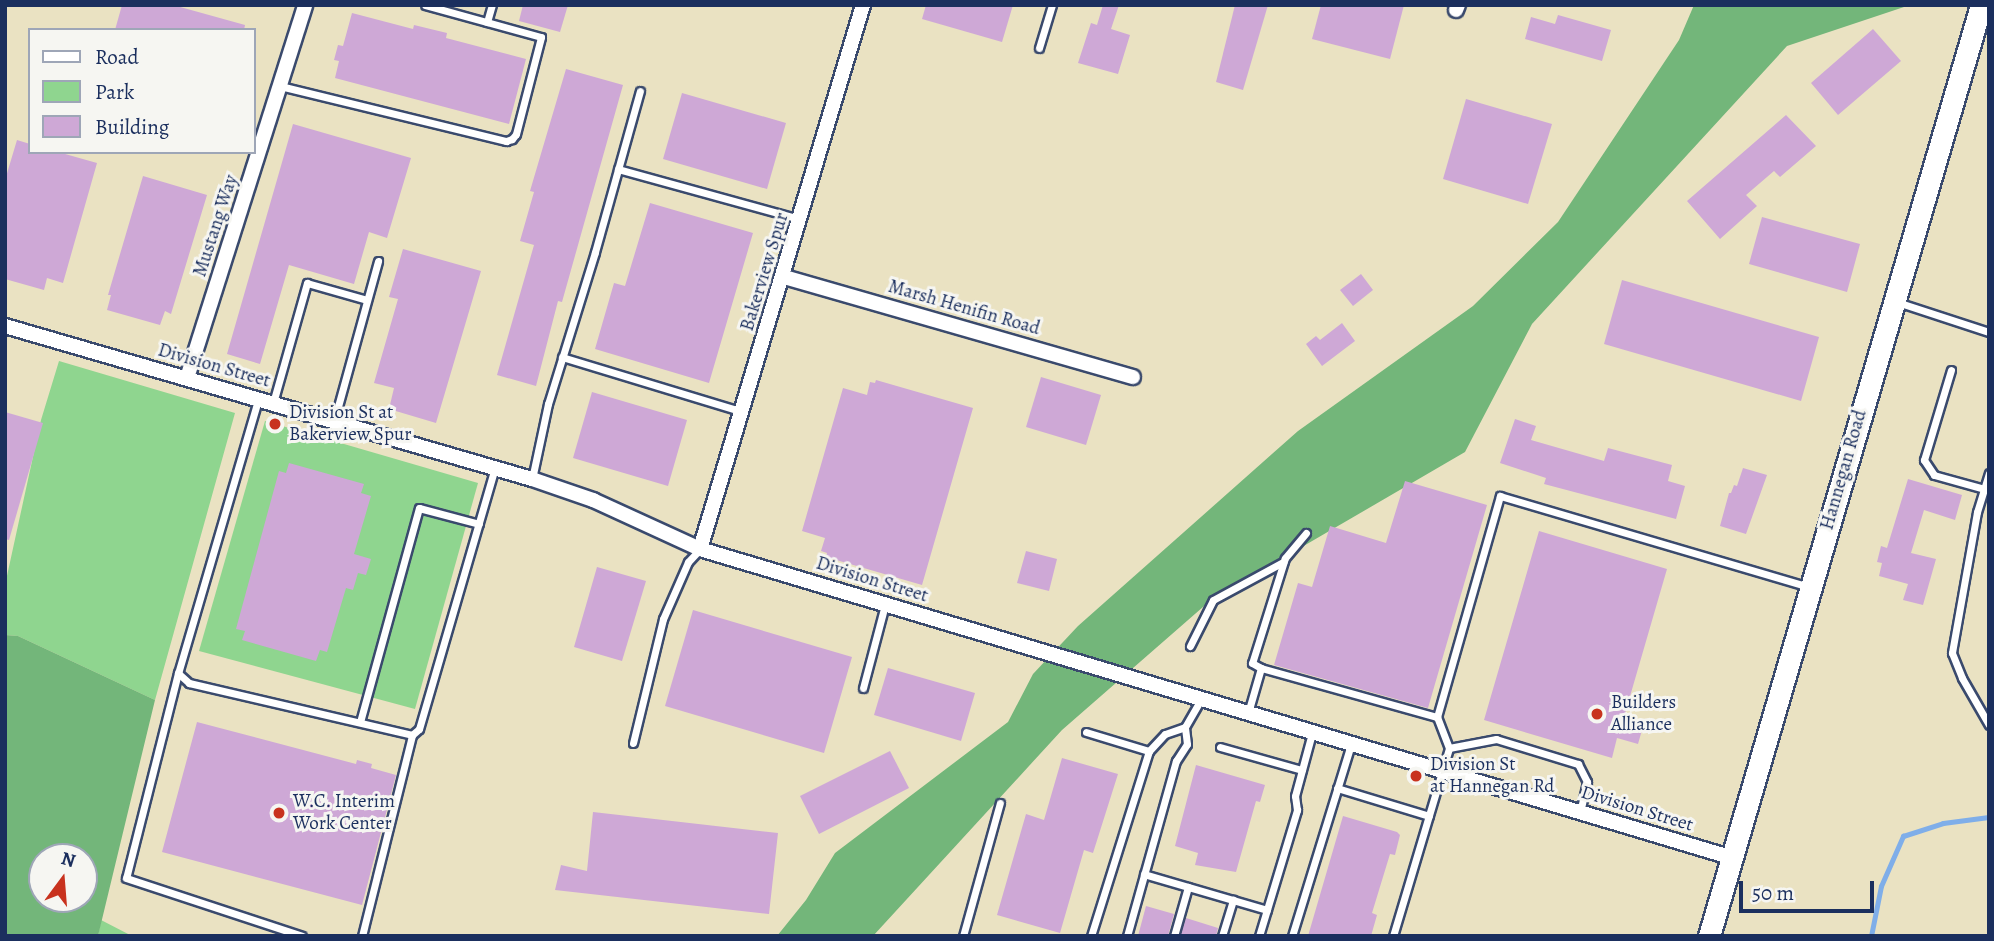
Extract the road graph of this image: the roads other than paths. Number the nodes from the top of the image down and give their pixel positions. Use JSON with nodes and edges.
{"nodes":[{"id":1,"x":305,"y":5,"type":"edge"},
{"id":2,"x":425,"y":5,"type":"edge"},
{"id":3,"x":492,"y":5,"type":"edge"},
{"id":4,"x":863,"y":5,"type":"edge"},
{"id":5,"x":1052,"y":5,"type":"edge"},
{"id":6,"x":1981,"y":5,"type":"edge"},
{"id":7,"x":487,"y":22,"type":"junction"},
{"id":8,"x":1039,"y":48,"type":"dead end"},
{"id":9,"x":281,"y":86,"type":"junction"},
{"id":10,"x":640,"y":91,"type":"dead end"},
{"id":11,"x":618,"y":169,"type":"junction"},
{"id":12,"x":801,"y":219,"type":"junction"},
{"id":13,"x":378,"y":261,"type":"dead end"},
{"id":14,"x":784,"y":276,"type":"junction"},
{"id":15,"x":368,"y":300,"type":"junction"},
{"id":16,"x":1893,"y":301,"type":"junction"},
{"id":17,"x":5,"y":326,"type":"edge"},
{"id":18,"x":1989,"y":331,"type":"edge"},
{"id":19,"x":562,"y":357,"type":"junction"},
{"id":20,"x":1951,"y":370,"type":"dead end"},
{"id":21,"x":1133,"y":377,"type":"dead end"},
{"id":22,"x":187,"y":378,"type":"junction"},
{"id":23,"x":266,"y":401,"type":"junction"},
{"id":24,"x":743,"y":412,"type":"junction"},
{"id":25,"x":334,"y":421,"type":"junction"},
{"id":26,"x":495,"y":468,"type":"junction"},
{"id":27,"x":1989,"y":473,"type":"edge"},
{"id":28,"x":532,"y":479,"type":"junction"},
{"id":29,"x":1984,"y":489,"type":"junction"},
{"id":30,"x":478,"y":524,"type":"junction"},
{"id":31,"x":1306,"y":533,"type":"dead end"},
{"id":32,"x":701,"y":549,"type":"junction"},
{"id":33,"x":1283,"y":562,"type":"junction"},
{"id":34,"x":1811,"y":587,"type":"junction"},
{"id":35,"x":885,"y":604,"type":"junction"},
{"id":36,"x":1190,"y":646,"type":"dead end"},
{"id":37,"x":1261,"y":668,"type":"junction"},
{"id":38,"x":178,"y":673,"type":"junction"},
{"id":39,"x":863,"y":688,"type":"dead end"},
{"id":40,"x":1202,"y":699,"type":"junction"},
{"id":41,"x":1248,"y":713,"type":"junction"},
{"id":42,"x":1437,"y":717,"type":"junction"},
{"id":43,"x":360,"y":722,"type":"junction"},
{"id":44,"x":1989,"y":725,"type":"edge"},
{"id":45,"x":1185,"y":727,"type":"junction"},
{"id":46,"x":1086,"y":732,"type":"dead end"},
{"id":47,"x":1312,"y":732,"type":"junction"},
{"id":48,"x":412,"y":735,"type":"junction"},
{"id":49,"x":633,"y":743,"type":"dead end"},
{"id":50,"x":1351,"y":744,"type":"junction"},
{"id":51,"x":1220,"y":747,"type":"dead end"},
{"id":52,"x":1450,"y":748,"type":"junction"},
{"id":53,"x":1149,"y":751,"type":"junction"},
{"id":54,"x":1302,"y":770,"type":"junction"},
{"id":55,"x":1442,"y":771,"type":"junction"},
{"id":56,"x":1337,"y":788,"type":"junction"},
{"id":57,"x":1000,"y":803,"type":"dead end"},
{"id":58,"x":1580,"y":813,"type":"junction"},
{"id":59,"x":1429,"y":816,"type":"junction"},
{"id":60,"x":1733,"y":858,"type":"junction"},
{"id":61,"x":1144,"y":874,"type":"junction"},
{"id":62,"x":1188,"y":887,"type":"junction"},
{"id":63,"x":1233,"y":900,"type":"junction"},
{"id":64,"x":1267,"y":910,"type":"junction"},
{"id":65,"x":302,"y":936,"type":"edge"},
{"id":66,"x":362,"y":936,"type":"edge"},
{"id":67,"x":962,"y":936,"type":"edge"},
{"id":68,"x":1091,"y":936,"type":"edge"},
{"id":69,"x":1127,"y":936,"type":"edge"},
{"id":70,"x":1174,"y":936,"type":"edge"},
{"id":71,"x":1222,"y":936,"type":"edge"},
{"id":72,"x":1259,"y":936,"type":"edge"},
{"id":73,"x":1292,"y":936,"type":"edge"},
{"id":74,"x":1393,"y":936,"type":"edge"},
{"id":75,"x":1709,"y":936,"type":"edge"}],
"edges":[{"from":1,"to":9,"type":"street","name":"Mustang Way"},
{"from":2,"to":7,"type":"lane"},
{"from":3,"to":7,"type":"lane"},
{"from":4,"to":12,"type":"street","name":"Bakerview Spur"},
{"from":5,"to":8,"type":"lane"},
{"from":6,"to":16,"type":"main road","name":"Hannegan Road"},
{"from":7,"to":9,"type":"lane"},
{"from":9,"to":22,"type":"street","name":"Mustang Way"},
{"from":10,"to":11,"type":"lane"},
{"from":11,"to":12,"type":"lane"},
{"from":11,"to":19,"type":"lane"},
{"from":12,"to":14,"type":"street","name":"Bakerview Spur"},
{"from":13,"to":15,"type":"lane"},
{"from":14,"to":21,"type":"street","name":"Marsh Henifin Road"},
{"from":14,"to":24,"type":"street","name":"Bakerview Spur"},
{"from":15,"to":23,"type":"lane"},
{"from":15,"to":25,"type":"lane"},
{"from":16,"to":18,"type":"lane"},
{"from":16,"to":34,"type":"main road","name":"Hannegan Road"},
{"from":17,"to":22,"type":"street","name":"Division Street"},
{"from":19,"to":24,"type":"lane"},
{"from":19,"to":28,"type":"lane"},
{"from":20,"to":29,"type":"lane"},
{"from":22,"to":23,"type":"street","name":"Division Street"},
{"from":23,"to":25,"type":"street","name":"Division Street"},
{"from":23,"to":38,"type":"lane"},
{"from":24,"to":32,"type":"street","name":"Bakerview Spur"},
{"from":25,"to":26,"type":"street","name":"Division Street"},
{"from":26,"to":28,"type":"street","name":"Division Street"},
{"from":26,"to":30,"type":"lane"},
{"from":27,"to":29,"type":"lane"},
{"from":28,"to":32,"type":"street","name":"Division Street"},
{"from":29,"to":44,"type":"lane"},
{"from":30,"to":43,"type":"lane"},
{"from":30,"to":48,"type":"lane"},
{"from":31,"to":33,"type":"lane"},
{"from":32,"to":35,"type":"street","name":"Division Street"},
{"from":32,"to":49,"type":"lane"},
{"from":33,"to":36,"type":"lane"},
{"from":33,"to":37,"type":"lane"},
{"from":34,"to":42,"type":"lane"},
{"from":34,"to":60,"type":"main road","name":"Hannegan Road"},
{"from":35,"to":39,"type":"lane"},
{"from":35,"to":40,"type":"street","name":"Division Street"},
{"from":37,"to":41,"type":"lane"},
{"from":37,"to":42,"type":"lane"},
{"from":38,"to":43,"type":"lane"},
{"from":38,"to":65,"type":"lane"},
{"from":40,"to":41,"type":"street","name":"Division Street"},
{"from":40,"to":45,"type":"lane"},
{"from":41,"to":47,"type":"street","name":"Division Street"},
{"from":42,"to":52,"type":"lane"},
{"from":43,"to":48,"type":"lane"},
{"from":45,"to":53,"type":"lane"},
{"from":45,"to":61,"type":"lane"},
{"from":46,"to":53,"type":"lane"},
{"from":47,"to":50,"type":"street","name":"Division Street"},
{"from":47,"to":54,"type":"lane"},
{"from":48,"to":66,"type":"lane"},
{"from":50,"to":55,"type":"street","name":"Division Street"},
{"from":50,"to":56,"type":"lane"},
{"from":51,"to":54,"type":"lane"},
{"from":52,"to":55,"type":"lane"},
{"from":52,"to":58,"type":"lane"},
{"from":53,"to":68,"type":"lane"},
{"from":54,"to":64,"type":"lane"},
{"from":55,"to":58,"type":"street","name":"Division Street"},
{"from":55,"to":59,"type":"lane"},
{"from":56,"to":59,"type":"lane"},
{"from":56,"to":73,"type":"lane"},
{"from":57,"to":67,"type":"lane"},
{"from":58,"to":60,"type":"street","name":"Division Street"},
{"from":59,"to":74,"type":"lane"},
{"from":60,"to":75,"type":"main road","name":"Hannegan Road"},
{"from":61,"to":62,"type":"lane"},
{"from":61,"to":69,"type":"lane"},
{"from":62,"to":63,"type":"lane"},
{"from":62,"to":70,"type":"lane"},
{"from":63,"to":64,"type":"lane"},
{"from":63,"to":71,"type":"lane"},
{"from":64,"to":72,"type":"lane"}]}
